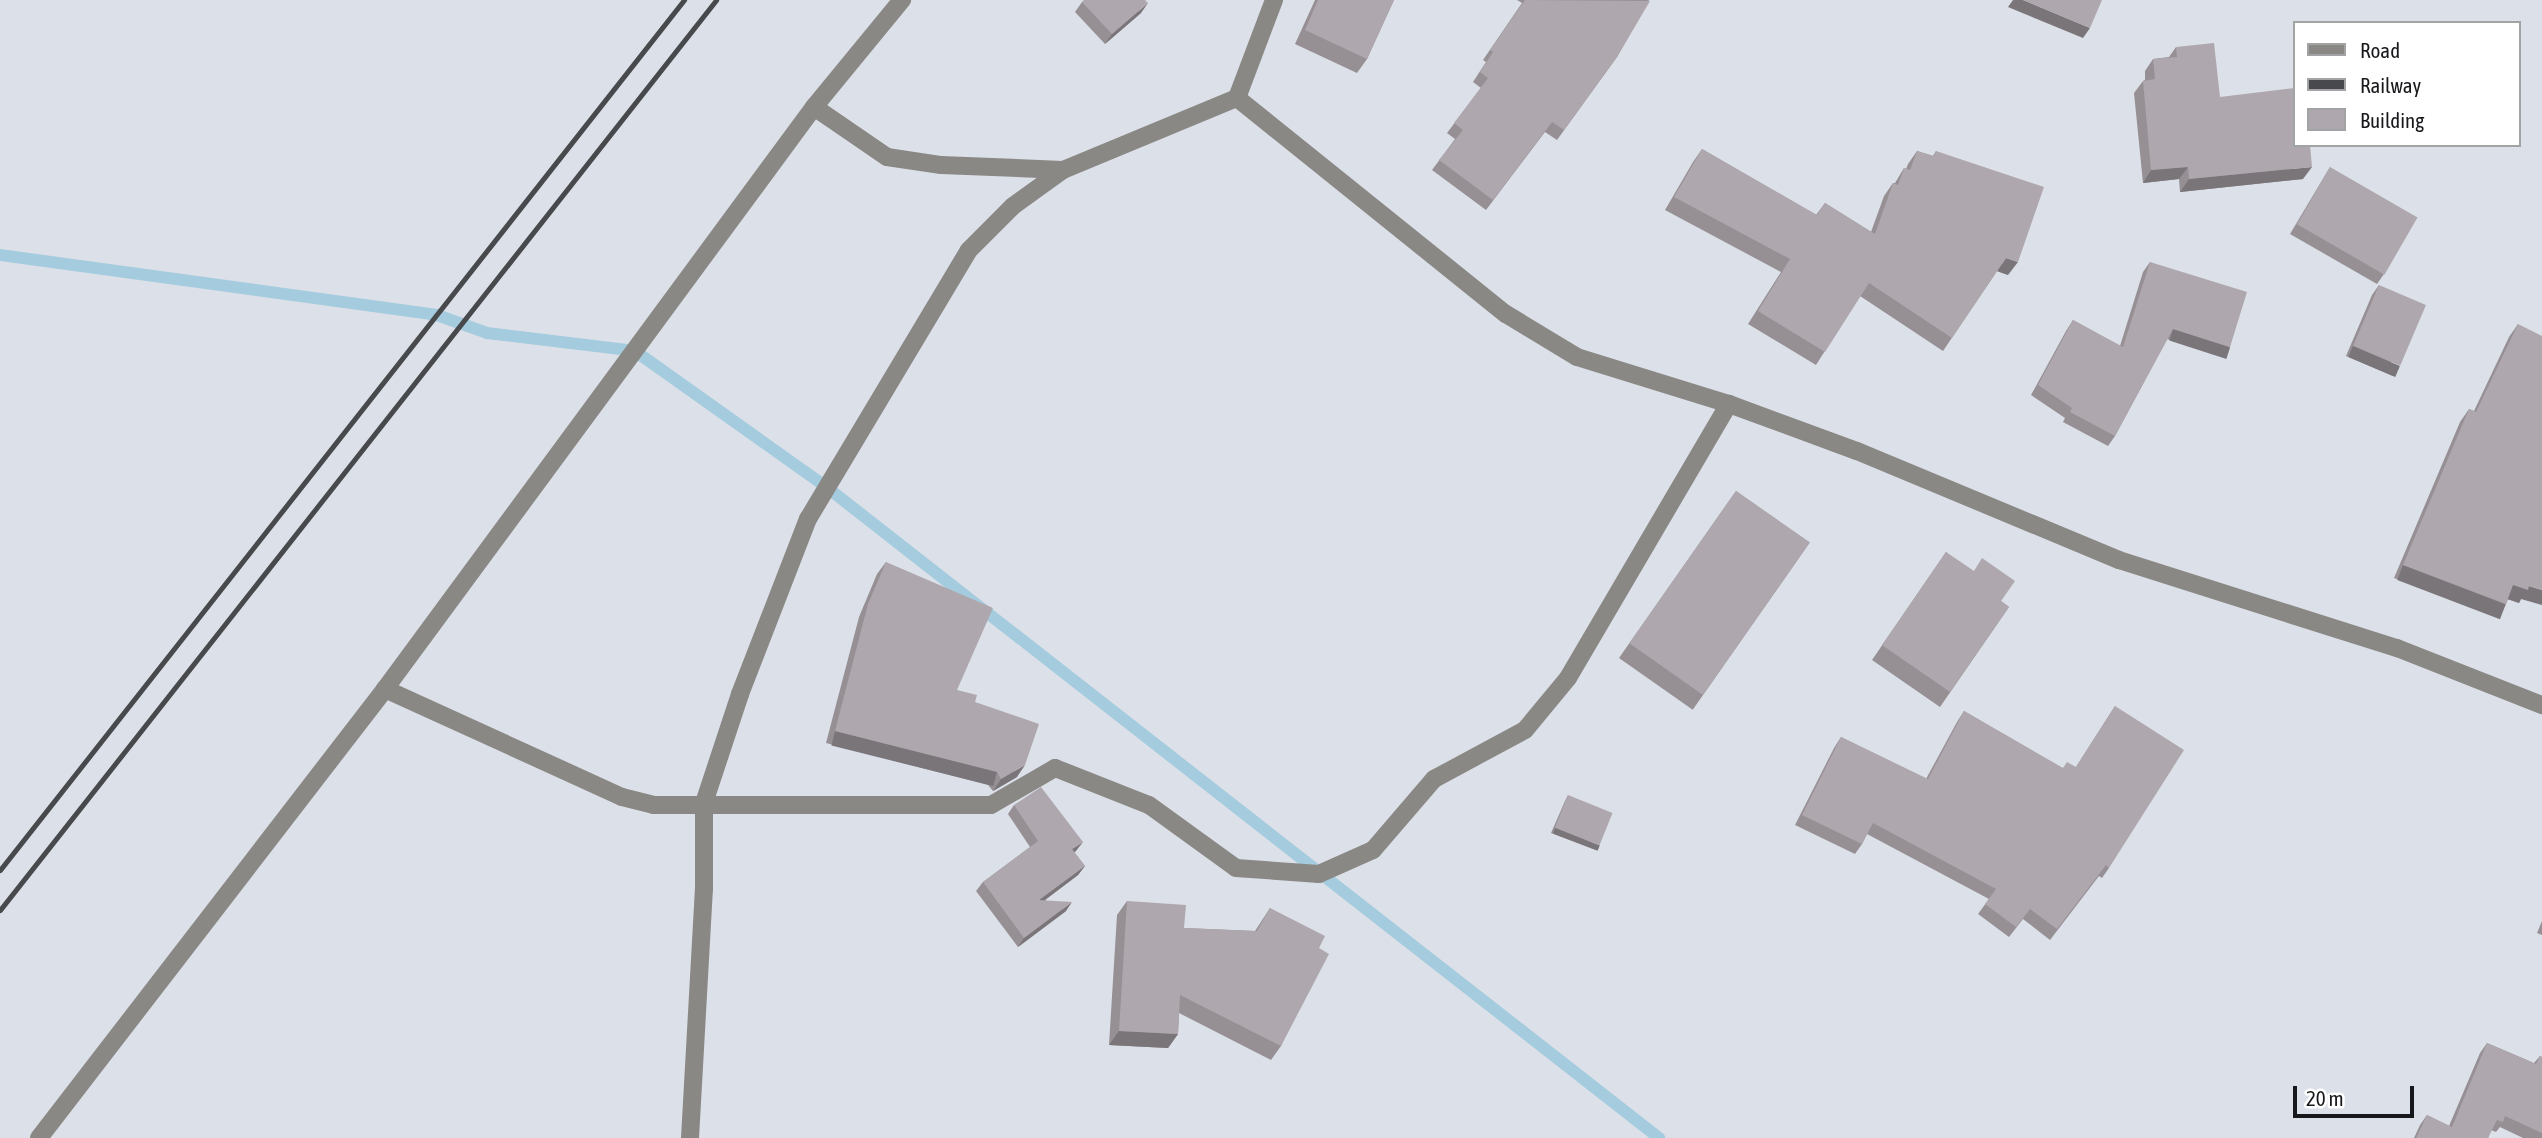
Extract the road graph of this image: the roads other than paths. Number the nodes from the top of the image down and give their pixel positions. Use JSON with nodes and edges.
{"nodes":[{"id":1,"x":902,"y":0,"type":"edge"},
{"id":2,"x":1273,"y":0,"type":"edge"},
{"id":3,"x":1237,"y":97,"type":"junction"},
{"id":4,"x":814,"y":107,"type":"junction"},
{"id":5,"x":1063,"y":170,"type":"junction"},
{"id":6,"x":1729,"y":404,"type":"junction"},
{"id":7,"x":385,"y":689,"type":"junction"},
{"id":8,"x":2542,"y":705,"type":"edge"},
{"id":9,"x":704,"y":803,"type":"junction"},
{"id":10,"x":39,"y":1138,"type":"edge"},
{"id":11,"x":690,"y":1138,"type":"edge"}],
"edges":[{"from":1,"to":4,"type":"street"},
{"from":2,"to":3,"type":"street"},
{"from":3,"to":5,"type":"street"},
{"from":3,"to":6,"type":"street"},
{"from":4,"to":5,"type":"street"},
{"from":4,"to":7,"type":"street"},
{"from":5,"to":9,"type":"street"},
{"from":6,"to":8,"type":"street"},
{"from":6,"to":9,"type":"street"},
{"from":7,"to":9,"type":"street"},
{"from":7,"to":10,"type":"street"},
{"from":9,"to":11,"type":"street"}]}
